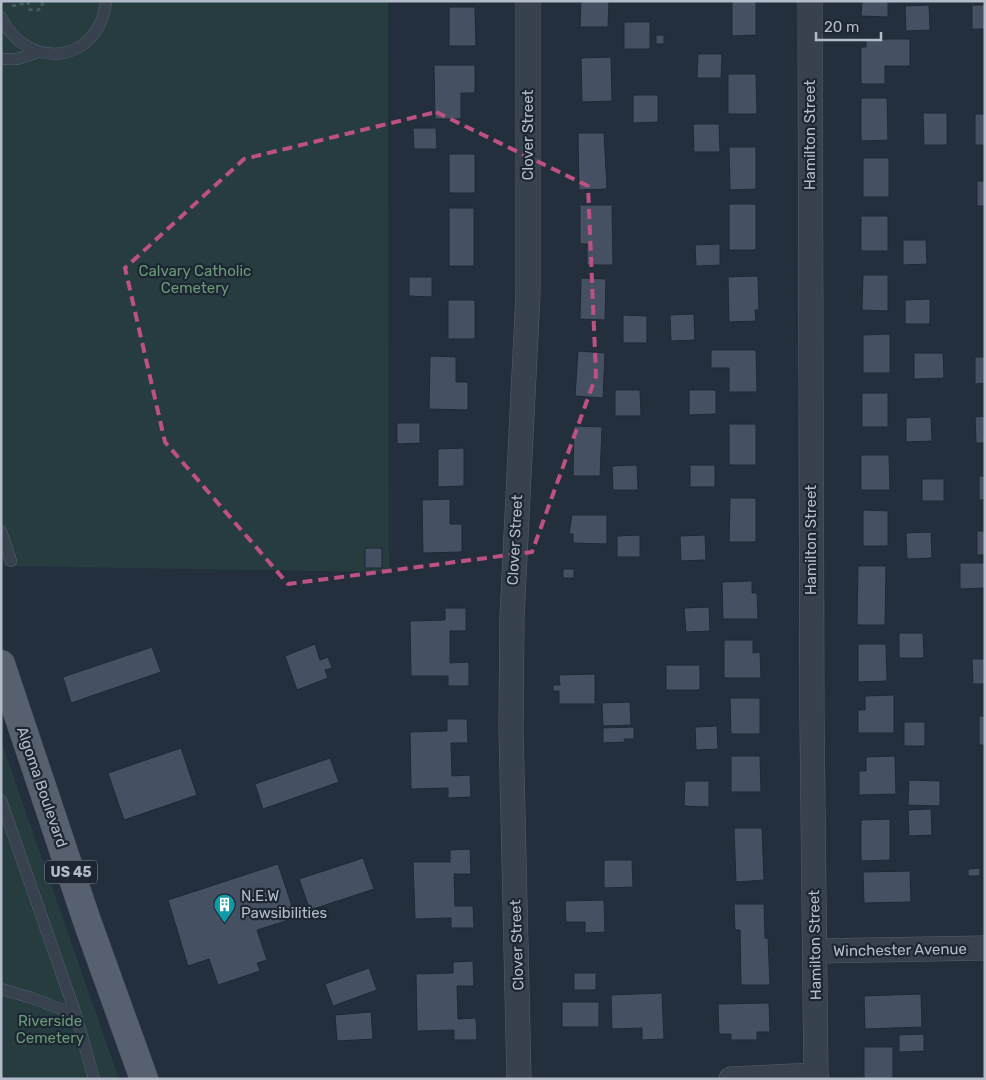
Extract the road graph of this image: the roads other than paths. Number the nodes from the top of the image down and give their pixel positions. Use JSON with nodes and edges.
{"nodes":[{"id":1,"x":106,"y":1,"type":"edge"},
{"id":2,"x":528,"y":1,"type":"edge"},
{"id":3,"x":810,"y":1,"type":"edge"},
{"id":4,"x":1,"y":17,"type":"edge"},
{"id":5,"x":38,"y":52,"type":"junction"},
{"id":6,"x":1,"y":59,"type":"edge"},
{"id":7,"x":1,"y":531,"type":"edge"},
{"id":8,"x":11,"y":561,"type":"dead end"},
{"id":9,"x":1,"y":664,"type":"edge"},
{"id":10,"x":1,"y":800,"type":"edge"},
{"id":11,"x":985,"y":948,"type":"edge"},
{"id":12,"x":816,"y":951,"type":"junction"},
{"id":13,"x":1,"y":990,"type":"edge"},
{"id":14,"x":76,"y":1015,"type":"junction"},
{"id":15,"x":816,"y":1077,"type":"edge"},
{"id":16,"x":94,"y":1079,"type":"edge"},
{"id":17,"x":144,"y":1079,"type":"edge"},
{"id":18,"x":519,"y":1079,"type":"edge"},
{"id":19,"x":731,"y":1079,"type":"edge"}],
"edges":[{"from":1,"to":5,"type":"lane"},
{"from":2,"to":18,"type":"street","name":"Clover Street"},
{"from":3,"to":12,"type":"street","name":"Hamilton Street"},
{"from":4,"to":5,"type":"lane"},
{"from":5,"to":6,"type":"lane"},
{"from":7,"to":8,"type":"lane"},
{"from":9,"to":17,"type":"main road","name":"Algoma Boulevard","number":"US 45"},
{"from":10,"to":14,"type":"lane"},
{"from":11,"to":12,"type":"street","name":"Winchester Avenue"},
{"from":12,"to":15,"type":"street","name":"Hamilton Street"},
{"from":13,"to":14,"type":"lane"},
{"from":14,"to":16,"type":"lane"},
{"from":15,"to":19,"type":"street"}]}
